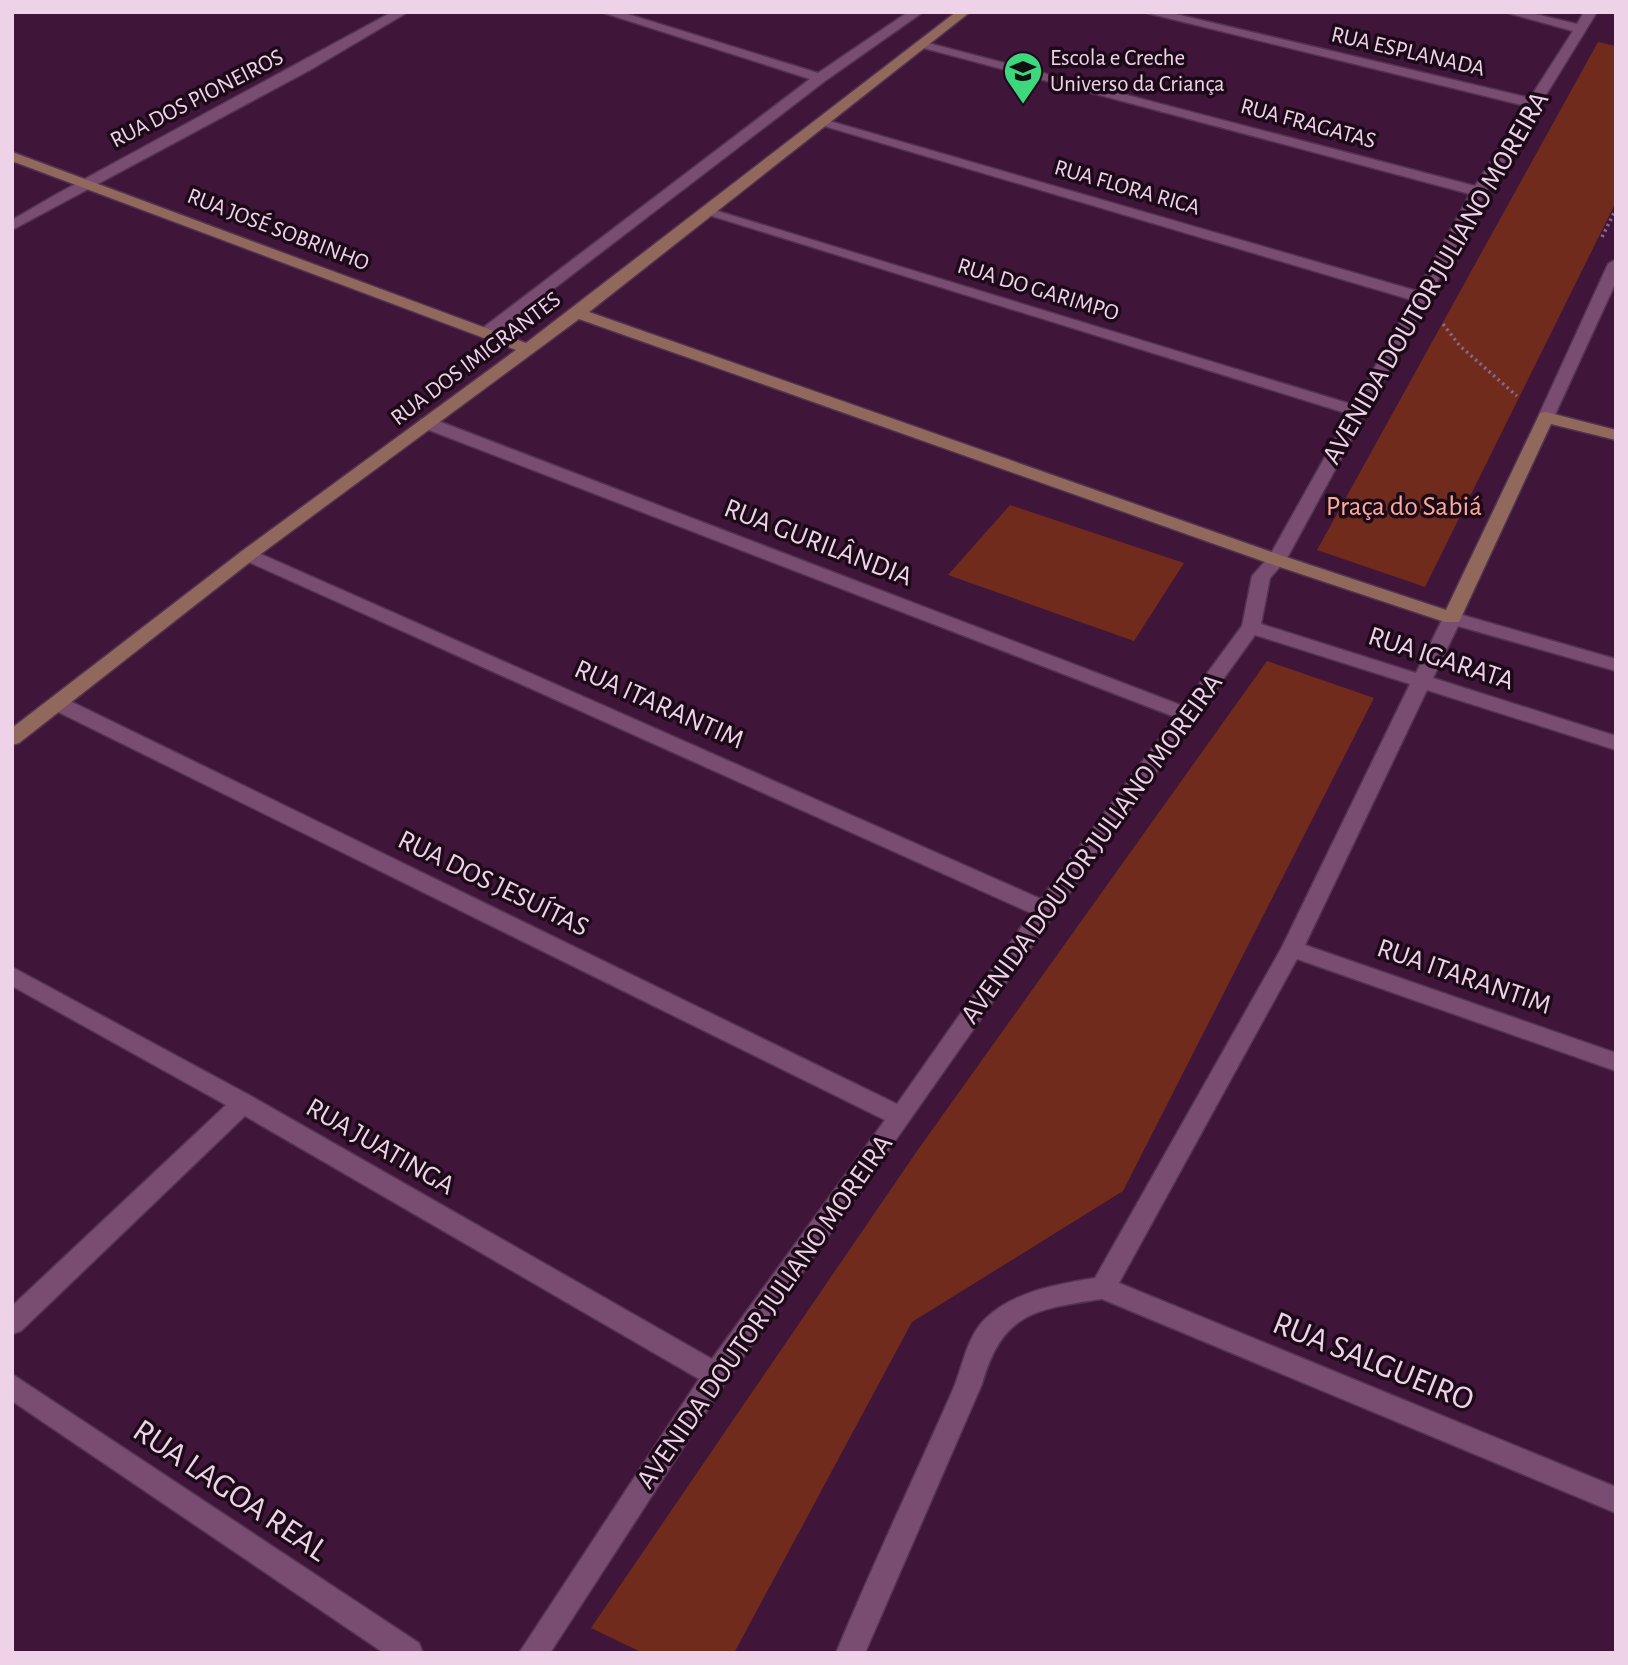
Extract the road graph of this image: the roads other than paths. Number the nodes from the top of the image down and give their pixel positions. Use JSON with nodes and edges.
{"nodes":[{"id":1,"x":402,"y":12,"type":"edge"},
{"id":2,"x":607,"y":12,"type":"edge"},
{"id":3,"x":917,"y":12,"type":"edge"},
{"id":4,"x":964,"y":12,"type":"edge"},
{"id":5,"x":1149,"y":12,"type":"edge"},
{"id":6,"x":1510,"y":12,"type":"edge"},
{"id":7,"x":1591,"y":12,"type":"edge"},
{"id":8,"x":1581,"y":29,"type":"junction"},
{"id":9,"x":923,"y":46,"type":"junction"},
{"id":10,"x":820,"y":78,"type":"junction"},
{"id":11,"x":1536,"y":104,"type":"junction"},
{"id":12,"x":821,"y":123,"type":"junction"},
{"id":13,"x":12,"y":156,"type":"edge"},
{"id":14,"x":86,"y":182,"type":"junction"},
{"id":15,"x":1479,"y":192,"type":"junction"},
{"id":16,"x":706,"y":212,"type":"junction"},
{"id":17,"x":12,"y":226,"type":"edge"},
{"id":18,"x":1616,"y":264,"type":"edge"},
{"id":19,"x":1420,"y":297,"type":"junction"},
{"id":20,"x":577,"y":313,"type":"junction"},
{"id":21,"x":485,"y":333,"type":"junction"},
{"id":22,"x":527,"y":349,"type":"junction"},
{"id":23,"x":1357,"y":411,"type":"junction"},
{"id":24,"x":1546,"y":417,"type":"junction"},
{"id":25,"x":428,"y":423,"type":"junction"},
{"id":26,"x":1616,"y":435,"type":"edge"},
{"id":27,"x":248,"y":555,"type":"junction"},
{"id":28,"x":1277,"y":560,"type":"junction"},
{"id":29,"x":1451,"y":618,"type":"junction"},
{"id":30,"x":1251,"y":627,"type":"junction"},
{"id":31,"x":1616,"y":665,"type":"edge"},
{"id":32,"x":1421,"y":683,"type":"junction"},
{"id":33,"x":59,"y":704,"type":"junction"},
{"id":34,"x":1188,"y":715,"type":"junction"},
{"id":35,"x":16,"y":731,"type":"edge"},
{"id":36,"x":1616,"y":743,"type":"edge"},
{"id":37,"x":1045,"y":910,"type":"junction"},
{"id":38,"x":1292,"y":948,"type":"junction"},
{"id":39,"x":12,"y":975,"type":"edge"},
{"id":40,"x":1616,"y":1062,"type":"edge"},
{"id":41,"x":243,"y":1102,"type":"junction"},
{"id":42,"x":901,"y":1117,"type":"junction"},
{"id":43,"x":1103,"y":1288,"type":"junction"},
{"id":44,"x":12,"y":1323,"type":"edge"},
{"id":45,"x":716,"y":1374,"type":"junction"},
{"id":46,"x":12,"y":1387,"type":"edge"},
{"id":47,"x":1616,"y":1500,"type":"edge"},
{"id":48,"x":409,"y":1653,"type":"edge"},
{"id":49,"x":533,"y":1653,"type":"edge"},
{"id":50,"x":850,"y":1653,"type":"edge"}],
"edges":[{"from":1,"to":14,"type":"street","name":"RUA DOS PIONEIROS"},
{"from":2,"to":10,"type":"street"},
{"from":3,"to":10,"type":"street","name":"RUA DOS IMIGRANTES"},
{"from":4,"to":9,"type":"street","name":"RUA DOS IMIGRANTES"},
{"from":5,"to":11,"type":"street","name":"RUA ESPLANADA"},
{"from":6,"to":8,"type":"street"},
{"from":7,"to":8,"type":"street","name":"AVENIDA DOUTOR JULIANO MOREIRA"},
{"from":8,"to":11,"type":"street","name":"AVENIDA DOUTOR JULIANO MOREIRA"},
{"from":9,"to":12,"type":"street","name":"RUA DOS IMIGRANTES"},
{"from":9,"to":15,"type":"street","name":"RUA FRAGATAS"},
{"from":10,"to":21,"type":"street","name":"RUA DOS IMIGRANTES"},
{"from":11,"to":15,"type":"street","name":"AVENIDA DOUTOR JULIANO MOREIRA"},
{"from":12,"to":16,"type":"street","name":"RUA DOS IMIGRANTES"},
{"from":12,"to":19,"type":"street","name":"RUA FLORA RICA"},
{"from":13,"to":14,"type":"street","name":"RUA JOSÉ SOBRINHO"},
{"from":14,"to":17,"type":"street","name":"RUA DOS PIONEIROS"},
{"from":14,"to":21,"type":"street","name":"RUA JOSÉ SOBRINHO"},
{"from":15,"to":19,"type":"street","name":"AVENIDA DOUTOR JULIANO MOREIRA"},
{"from":16,"to":20,"type":"street","name":"RUA DOS IMIGRANTES"},
{"from":16,"to":23,"type":"street","name":"RUA DO GARIMPO"},
{"from":18,"to":24,"type":"street"},
{"from":19,"to":23,"type":"street","name":"AVENIDA DOUTOR JULIANO MOREIRA"},
{"from":20,"to":22,"type":"street","name":"RUA DOS IMIGRANTES"},
{"from":20,"to":28,"type":"street"},
{"from":21,"to":22,"type":"street","name":"RUA JOSÉ SOBRINHO"},
{"from":22,"to":25,"type":"street","name":"RUA DOS IMIGRANTES"},
{"from":23,"to":28,"type":"street","name":"AVENIDA DOUTOR JULIANO MOREIRA"},
{"from":24,"to":26,"type":"street"},
{"from":24,"to":29,"type":"street"},
{"from":25,"to":27,"type":"street","name":"RUA DOS IMIGRANTES"},
{"from":25,"to":34,"type":"street","name":"RUA GURILÂNDIA"},
{"from":27,"to":33,"type":"street","name":"RUA DOS IMIGRANTES"},
{"from":27,"to":37,"type":"street","name":"RUA ITARANTIM"},
{"from":28,"to":29,"type":"street","name":"RUA IGARATA"},
{"from":28,"to":30,"type":"street","name":"AVENIDA DOUTOR JULIANO MOREIRA"},
{"from":29,"to":31,"type":"street","name":"RUA IGARATA"},
{"from":29,"to":32,"type":"street"},
{"from":30,"to":32,"type":"street","name":"RUA IGARATA"},
{"from":30,"to":34,"type":"street","name":"AVENIDA DOUTOR JULIANO MOREIRA"},
{"from":32,"to":36,"type":"street","name":"RUA IGARATA"},
{"from":32,"to":38,"type":"street"},
{"from":33,"to":35,"type":"street","name":"RUA DOS IMIGRANTES"},
{"from":33,"to":42,"type":"street","name":"RUA DOS JESUÍTAS"},
{"from":34,"to":37,"type":"street","name":"AVENIDA DOUTOR JULIANO MOREIRA"},
{"from":37,"to":42,"type":"street","name":"AVENIDA DOUTOR JULIANO MOREIRA"},
{"from":38,"to":40,"type":"street","name":"RUA ITARANTIM"},
{"from":38,"to":43,"type":"street"},
{"from":39,"to":41,"type":"street","name":"RUA JUATINGA"},
{"from":41,"to":44,"type":"street"},
{"from":41,"to":45,"type":"street","name":"RUA JUATINGA"},
{"from":42,"to":45,"type":"street","name":"AVENIDA DOUTOR JULIANO MOREIRA"},
{"from":43,"to":47,"type":"street","name":"RUA SALGUEIRO"},
{"from":43,"to":50,"type":"street"},
{"from":45,"to":49,"type":"street","name":"AVENIDA DOUTOR JULIANO MOREIRA"},
{"from":46,"to":48,"type":"street","name":"RUA LAGOA REAL"}]}
